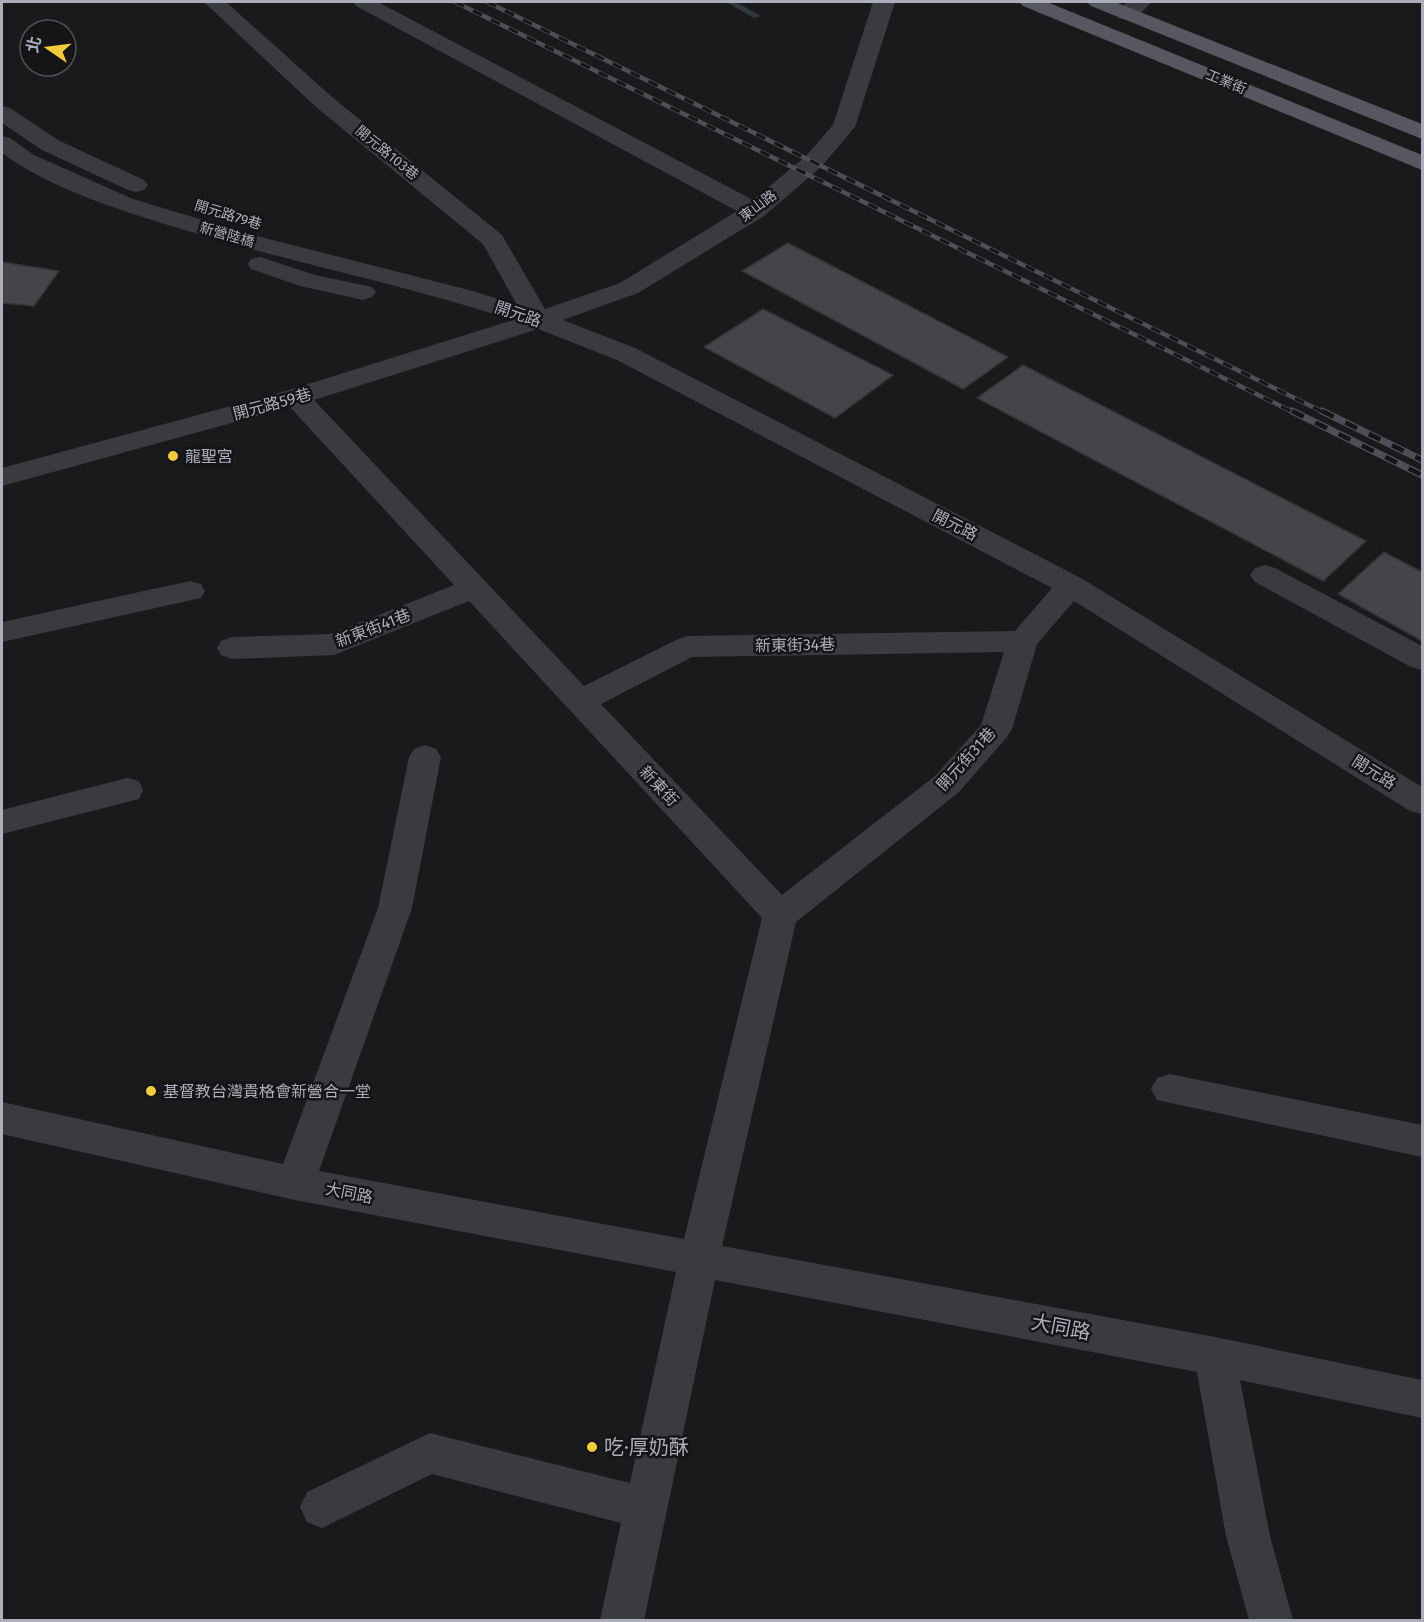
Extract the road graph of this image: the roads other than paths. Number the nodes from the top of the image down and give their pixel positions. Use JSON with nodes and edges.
{"nodes":[{"id":1,"x":214,"y":2,"type":"edge"},
{"id":2,"x":363,"y":2,"type":"edge"},
{"id":3,"x":884,"y":2,"type":"edge"},
{"id":4,"x":1030,"y":2,"type":"edge"},
{"id":5,"x":1098,"y":2,"type":"edge"},
{"id":6,"x":1133,"y":7,"type":"edge"},
{"id":7,"x":2,"y":113,"type":"edge"},
{"id":8,"x":1422,"y":132,"type":"edge"},
{"id":9,"x":2,"y":143,"type":"edge"},
{"id":10,"x":1422,"y":163,"type":"edge"},
{"id":11,"x":2,"y":170,"type":"edge"},
{"id":12,"x":755,"y":211,"type":"junction"},
{"id":13,"x":464,"y":296,"type":"junction"},
{"id":14,"x":539,"y":320,"type":"junction"},
{"id":15,"x":297,"y":398,"type":"junction"},
{"id":16,"x":2,"y":477,"type":"edge"},
{"id":17,"x":1265,"y":575,"type":"dead end"},
{"id":18,"x":1071,"y":585,"type":"junction"},
{"id":19,"x":474,"y":588,"type":"junction"},
{"id":20,"x":190,"y":591,"type":"dead end"},
{"id":21,"x":2,"y":632,"type":"edge"},
{"id":22,"x":1023,"y":641,"type":"junction"},
{"id":23,"x":232,"y":648,"type":"dead end"},
{"id":24,"x":1422,"y":659,"type":"edge"},
{"id":25,"x":580,"y":701,"type":"junction"},
{"id":26,"x":425,"y":757,"type":"dead end"},
{"id":27,"x":127,"y":789,"type":"dead end"},
{"id":28,"x":1422,"y":802,"type":"edge"},
{"id":29,"x":2,"y":822,"type":"edge"},
{"id":30,"x":780,"y":915,"type":"junction"},
{"id":31,"x":1170,"y":1089,"type":"dead end"},
{"id":32,"x":2,"y":1118,"type":"edge"},
{"id":33,"x":1422,"y":1141,"type":"edge"},
{"id":34,"x":295,"y":1183,"type":"junction"},
{"id":35,"x":699,"y":1260,"type":"junction"},
{"id":36,"x":1215,"y":1356,"type":"junction"},
{"id":37,"x":1422,"y":1398,"type":"edge"},
{"id":38,"x":322,"y":1507,"type":"dead end"},
{"id":39,"x":646,"y":1508,"type":"junction"},
{"id":40,"x":622,"y":1620,"type":"edge"},
{"id":41,"x":1271,"y":1620,"type":"edge"}],
"edges":[{"from":1,"to":14,"type":"street","name":"開元路103巷"},
{"from":2,"to":12,"type":"street"},
{"from":3,"to":12,"type":"street","name":"東山路"},
{"from":4,"to":10,"type":"main road","name":"工業街"},
{"from":5,"to":6,"type":"main road","name":"工業街"},
{"from":6,"to":8,"type":"main road","name":"工業街"},
{"from":7,"to":13,"type":"street","name":"開元路79巷"},
{"from":9,"to":13,"type":"street","name":"新營陸橋"},
{"from":11,"to":13,"type":"street"},
{"from":12,"to":14,"type":"street","name":"東山路"},
{"from":13,"to":14,"type":"street","name":"開元路"},
{"from":14,"to":15,"type":"street","name":"開元路59巷"},
{"from":14,"to":18,"type":"street","name":"開元路"},
{"from":15,"to":16,"type":"street","name":"開元路59巷"},
{"from":15,"to":19,"type":"street","name":"新東街"},
{"from":17,"to":24,"type":"street"},
{"from":18,"to":22,"type":"street","name":"開元街31巷"},
{"from":18,"to":28,"type":"street","name":"開元路"},
{"from":19,"to":23,"type":"street","name":"新東街41巷"},
{"from":19,"to":25,"type":"street","name":"新東街"},
{"from":20,"to":21,"type":"street"},
{"from":22,"to":25,"type":"street","name":"新東街34巷"},
{"from":22,"to":30,"type":"street","name":"開元街31巷"},
{"from":25,"to":30,"type":"street","name":"新東街"},
{"from":26,"to":34,"type":"street"},
{"from":27,"to":29,"type":"street"},
{"from":30,"to":35,"type":"street"},
{"from":31,"to":33,"type":"street"},
{"from":32,"to":34,"type":"street","name":"大同路"},
{"from":34,"to":35,"type":"street","name":"大同路"},
{"from":35,"to":36,"type":"street","name":"大同路"},
{"from":35,"to":39,"type":"street"},
{"from":36,"to":37,"type":"street","name":"大同路"},
{"from":36,"to":41,"type":"street"},
{"from":38,"to":39,"type":"street"},
{"from":39,"to":40,"type":"street"}]}
